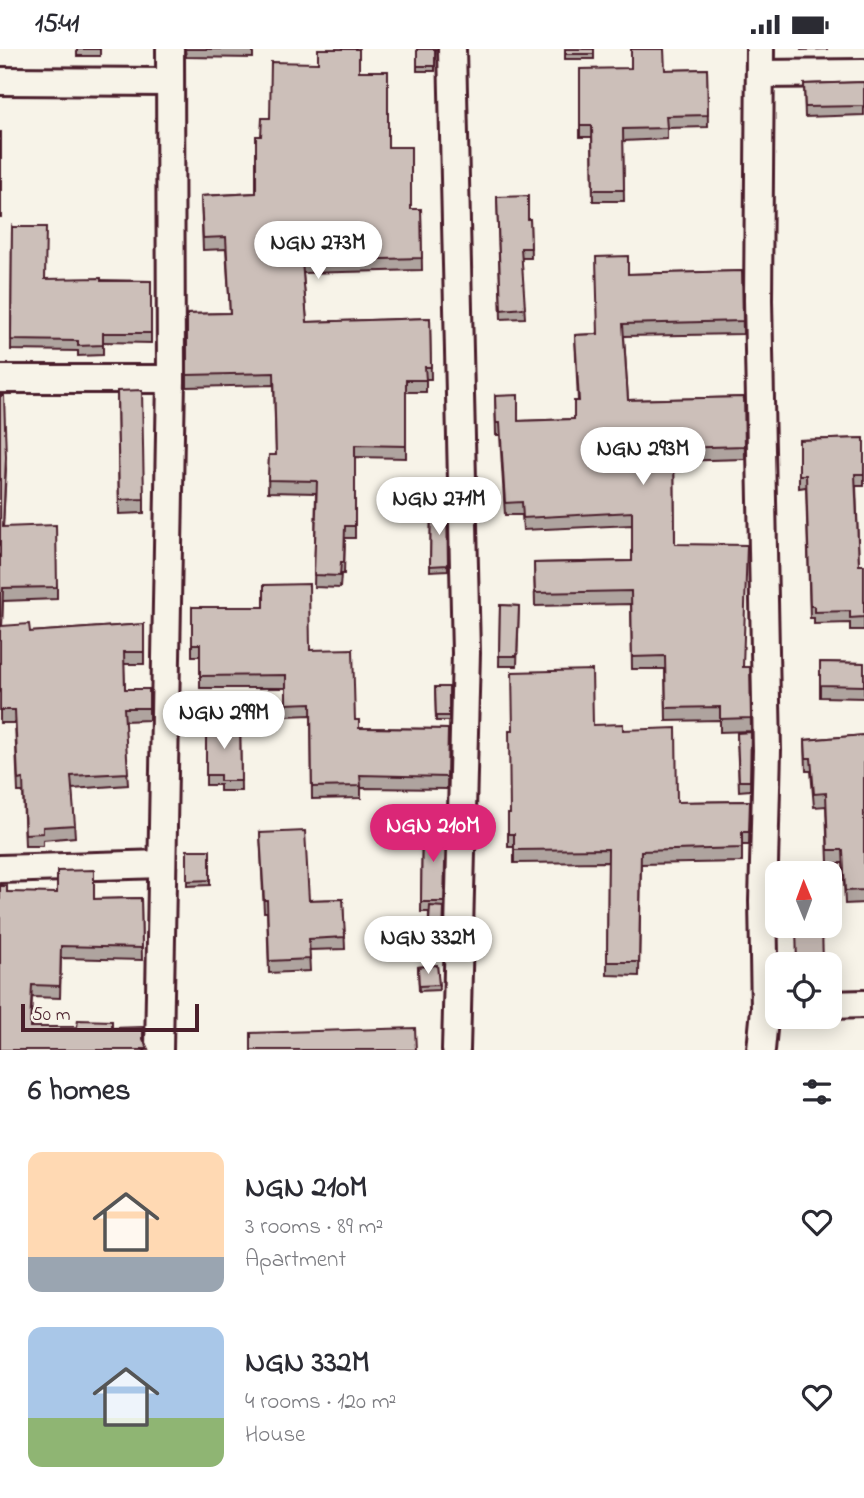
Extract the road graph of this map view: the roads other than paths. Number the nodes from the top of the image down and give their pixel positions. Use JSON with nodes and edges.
{"nodes":[{"id":1,"x":170,"y":49,"type":"edge"},
{"id":2,"x":453,"y":49,"type":"edge"},
{"id":3,"x":760,"y":62,"type":"edge"},
{"id":4,"x":864,"y":73,"type":"edge"},
{"id":5,"x":0,"y":81,"type":"edge"},
{"id":6,"x":170,"y":82,"type":"junction"},
{"id":7,"x":0,"y":379,"type":"edge"},
{"id":8,"x":171,"y":379,"type":"junction"},
{"id":9,"x":162,"y":865,"type":"junction"},
{"id":10,"x":0,"y":869,"type":"edge"},
{"id":11,"x":767,"y":952,"type":"edge"},
{"id":12,"x":864,"y":1004,"type":"edge"},
{"id":13,"x":842,"y":1005,"type":"edge"},
{"id":14,"x":766,"y":1029,"type":"edge"},
{"id":15,"x":159,"y":1050,"type":"edge"},
{"id":16,"x":456,"y":1050,"type":"edge"},
{"id":17,"x":761,"y":1050,"type":"edge"}],
"edges":[{"from":1,"to":6,"type":"street"},
{"from":2,"to":16,"type":"street"},
{"from":3,"to":4,"type":"street"},
{"from":3,"to":11,"type":"street"},
{"from":5,"to":6,"type":"street"},
{"from":6,"to":8,"type":"street"},
{"from":7,"to":8,"type":"street"},
{"from":8,"to":9,"type":"street"},
{"from":9,"to":10,"type":"street"},
{"from":9,"to":15,"type":"street"},
{"from":12,"to":13,"type":"street"},
{"from":14,"to":17,"type":"street"}]}
